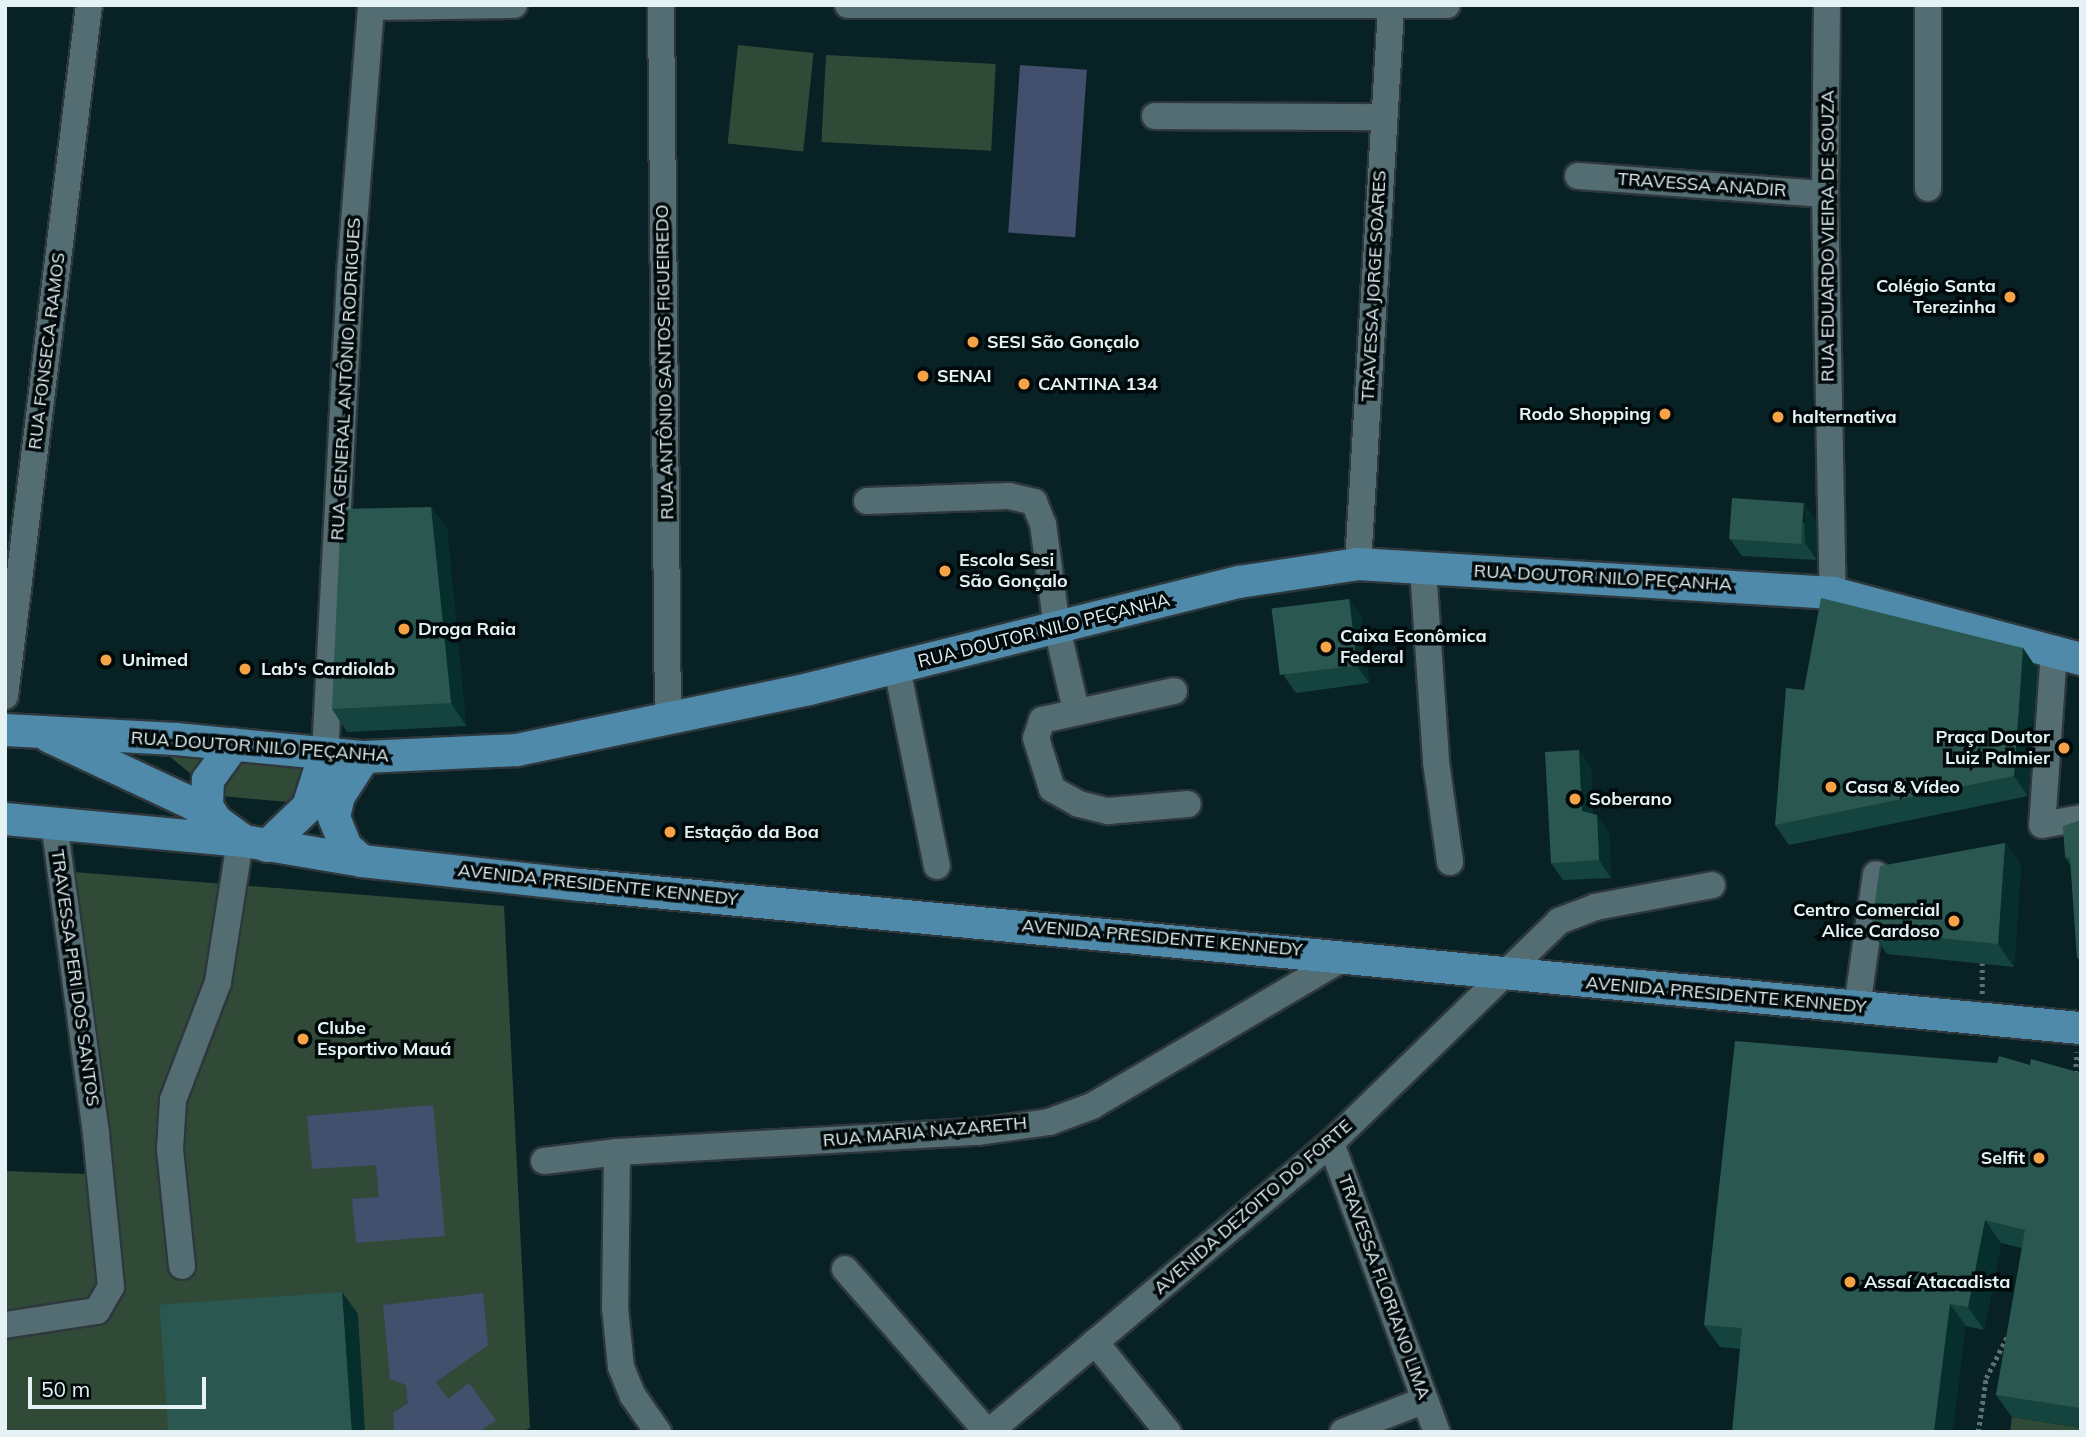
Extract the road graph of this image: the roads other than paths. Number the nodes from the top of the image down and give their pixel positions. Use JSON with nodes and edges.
{"nodes":[{"id":1,"x":89,"y":5,"type":"edge"},
{"id":2,"x":514,"y":5,"type":"edge"},
{"id":3,"x":661,"y":5,"type":"edge"},
{"id":4,"x":848,"y":5,"type":"edge"},
{"id":5,"x":1447,"y":5,"type":"edge"},
{"id":6,"x":1827,"y":5,"type":"edge"},
{"id":7,"x":1928,"y":5,"type":"edge"},
{"id":8,"x":371,"y":6,"type":"edge"},
{"id":9,"x":896,"y":6,"type":"edge"},
{"id":10,"x":1434,"y":6,"type":"edge"},
{"id":11,"x":1089,"y":7,"type":"edge"},
{"id":12,"x":1391,"y":8,"type":"junction"},
{"id":13,"x":1155,"y":116,"type":"dead end"},
{"id":14,"x":1383,"y":117,"type":"junction"},
{"id":15,"x":1578,"y":176,"type":"dead end"},
{"id":16,"x":1928,"y":188,"type":"dead end"},
{"id":17,"x":1825,"y":194,"type":"junction"},
{"id":18,"x":867,"y":501,"type":"dead end"},
{"id":19,"x":1358,"y":564,"type":"junction"},
{"id":20,"x":1423,"y":569,"type":"junction"},
{"id":21,"x":1833,"y":593,"type":"junction"},
{"id":22,"x":1057,"y":628,"type":"junction"},
{"id":23,"x":2068,"y":655,"type":"edge"},
{"id":24,"x":898,"y":668,"type":"junction"},
{"id":25,"x":1174,"y":691,"type":"dead end"},
{"id":26,"x":5,"y":696,"type":"edge"},
{"id":27,"x":1076,"y":710,"type":"junction"},
{"id":28,"x":668,"y":719,"type":"junction"},
{"id":29,"x":5,"y":730,"type":"edge"},
{"id":30,"x":46,"y":734,"type":"junction"},
{"id":31,"x":234,"y":744,"type":"junction"},
{"id":32,"x":325,"y":754,"type":"junction"},
{"id":33,"x":364,"y":757,"type":"junction"},
{"id":34,"x":1188,"y":804,"type":"dead end"},
{"id":35,"x":2081,"y":818,"type":"edge"},
{"id":36,"x":5,"y":819,"type":"edge"},
{"id":37,"x":215,"y":819,"type":"junction"},
{"id":38,"x":54,"y":823,"type":"junction"},
{"id":39,"x":251,"y":843,"type":"junction"},
{"id":40,"x":362,"y":861,"type":"junction"},
{"id":41,"x":1450,"y":862,"type":"dead end"},
{"id":42,"x":937,"y":866,"type":"dead end"},
{"id":43,"x":1876,"y":874,"type":"edge"},
{"id":44,"x":1712,"y":885,"type":"dead end"},
{"id":45,"x":1348,"y":955,"type":"junction"},
{"id":46,"x":1509,"y":973,"type":"junction"},
{"id":47,"x":1857,"y":1007,"type":"junction"},
{"id":48,"x":2080,"y":1028,"type":"edge"},
{"id":49,"x":1331,"y":1143,"type":"junction"},
{"id":50,"x":617,"y":1152,"type":"junction"},
{"id":51,"x":544,"y":1161,"type":"dead end"},
{"id":52,"x":182,"y":1266,"type":"dead end"},
{"id":53,"x":845,"y":1269,"type":"dead end"},
{"id":54,"x":5,"y":1325,"type":"edge"},
{"id":55,"x":1095,"y":1342,"type":"junction"},
{"id":56,"x":1425,"y":1400,"type":"junction"},
{"id":57,"x":658,"y":1432,"type":"edge"},
{"id":58,"x":988,"y":1432,"type":"edge"},
{"id":59,"x":1168,"y":1432,"type":"edge"},
{"id":60,"x":1343,"y":1432,"type":"edge"},
{"id":61,"x":1437,"y":1432,"type":"edge"}],
"edges":[{"from":1,"to":26,"type":"street","name":"RUA FONSECA RAMOS"},
{"from":2,"to":8,"type":"street"},
{"from":3,"to":28,"type":"street","name":"RUA ANTÔNIO SANTOS FIGUEIREDO"},
{"from":4,"to":9,"type":"street"},
{"from":5,"to":10,"type":"street"},
{"from":6,"to":17,"type":"street","name":"RUA EDUARDO VIEIRA DE SOUZA"},
{"from":7,"to":16,"type":"street"},
{"from":8,"to":32,"type":"street","name":"RUA GENERAL ANTÔNIO RODRIGUES"},
{"from":9,"to":11,"type":"street"},
{"from":10,"to":12,"type":"street"},
{"from":11,"to":12,"type":"street"},
{"from":12,"to":14,"type":"street","name":"TRAVESSA JORGE SOARES"},
{"from":13,"to":14,"type":"street"},
{"from":14,"to":19,"type":"street","name":"TRAVESSA JORGE SOARES"},
{"from":15,"to":17,"type":"street","name":"TRAVESSA ANADIR"},
{"from":17,"to":21,"type":"street","name":"RUA EDUARDO VIEIRA DE SOUZA"},
{"from":18,"to":22,"type":"street"},
{"from":19,"to":20,"type":"main road","name":"RUA DOUTOR NILO PEÇANHA"},
{"from":19,"to":22,"type":"main road","name":"RUA DOUTOR NILO PEÇANHA"},
{"from":20,"to":21,"type":"main road","name":"RUA DOUTOR NILO PEÇANHA"},
{"from":20,"to":41,"type":"street"},
{"from":21,"to":23,"type":"main road","name":"RUA DOUTOR NILO PEÇANHA"},
{"from":22,"to":24,"type":"main road","name":"RUA DOUTOR NILO PEÇANHA"},
{"from":22,"to":27,"type":"street"},
{"from":23,"to":35,"type":"street"},
{"from":24,"to":28,"type":"main road","name":"RUA DOUTOR NILO PEÇANHA"},
{"from":24,"to":42,"type":"street"},
{"from":25,"to":27,"type":"street"},
{"from":27,"to":34,"type":"street"},
{"from":28,"to":33,"type":"main road","name":"RUA DOUTOR NILO PEÇANHA"},
{"from":29,"to":30,"type":"main road","name":"RUA DOUTOR NILO PEÇANHA"},
{"from":30,"to":31,"type":"main road","name":"RUA DOUTOR NILO PEÇANHA"},
{"from":30,"to":37,"type":"main road","name":"AVENIDA PRESIDENTE KENNEDY"},
{"from":31,"to":32,"type":"main road","name":"RUA DOUTOR NILO PEÇANHA"},
{"from":31,"to":37,"type":"main road"},
{"from":32,"to":33,"type":"main road","name":"RUA DOUTOR NILO PEÇANHA"},
{"from":32,"to":39,"type":"main road"},
{"from":33,"to":40,"type":"main road"},
{"from":36,"to":38,"type":"main road","name":"AVENIDA PRESIDENTE KENNEDY"},
{"from":37,"to":39,"type":"main road","name":"AVENIDA PRESIDENTE KENNEDY"},
{"from":38,"to":39,"type":"main road","name":"AVENIDA PRESIDENTE KENNEDY"},
{"from":38,"to":54,"type":"street","name":"TRAVESSA PERI DOS SANTOS"},
{"from":39,"to":40,"type":"main road","name":"AVENIDA PRESIDENTE KENNEDY"},
{"from":39,"to":52,"type":"street"},
{"from":40,"to":45,"type":"main road","name":"AVENIDA PRESIDENTE KENNEDY"},
{"from":43,"to":47,"type":"street"},
{"from":44,"to":46,"type":"street","name":"AVENIDA DEZOITO DO FORTE"},
{"from":45,"to":46,"type":"main road","name":"AVENIDA PRESIDENTE KENNEDY"},
{"from":45,"to":50,"type":"street","name":"RUA MARIA NAZARETH"},
{"from":46,"to":47,"type":"main road","name":"AVENIDA PRESIDENTE KENNEDY"},
{"from":46,"to":49,"type":"street","name":"AVENIDA DEZOITO DO FORTE"},
{"from":47,"to":48,"type":"main road","name":"AVENIDA PRESIDENTE KENNEDY"},
{"from":49,"to":55,"type":"street","name":"AVENIDA DEZOITO DO FORTE"},
{"from":49,"to":56,"type":"street","name":"TRAVESSA FLORIANO LIMA"},
{"from":50,"to":51,"type":"street","name":"RUA MARIA NAZARETH"},
{"from":50,"to":57,"type":"street"},
{"from":53,"to":58,"type":"street"},
{"from":55,"to":58,"type":"street","name":"AVENIDA DEZOITO DO FORTE"},
{"from":55,"to":59,"type":"street"},
{"from":56,"to":60,"type":"street"},
{"from":56,"to":61,"type":"street","name":"TRAVESSA FLORIANO LIMA"}]}
